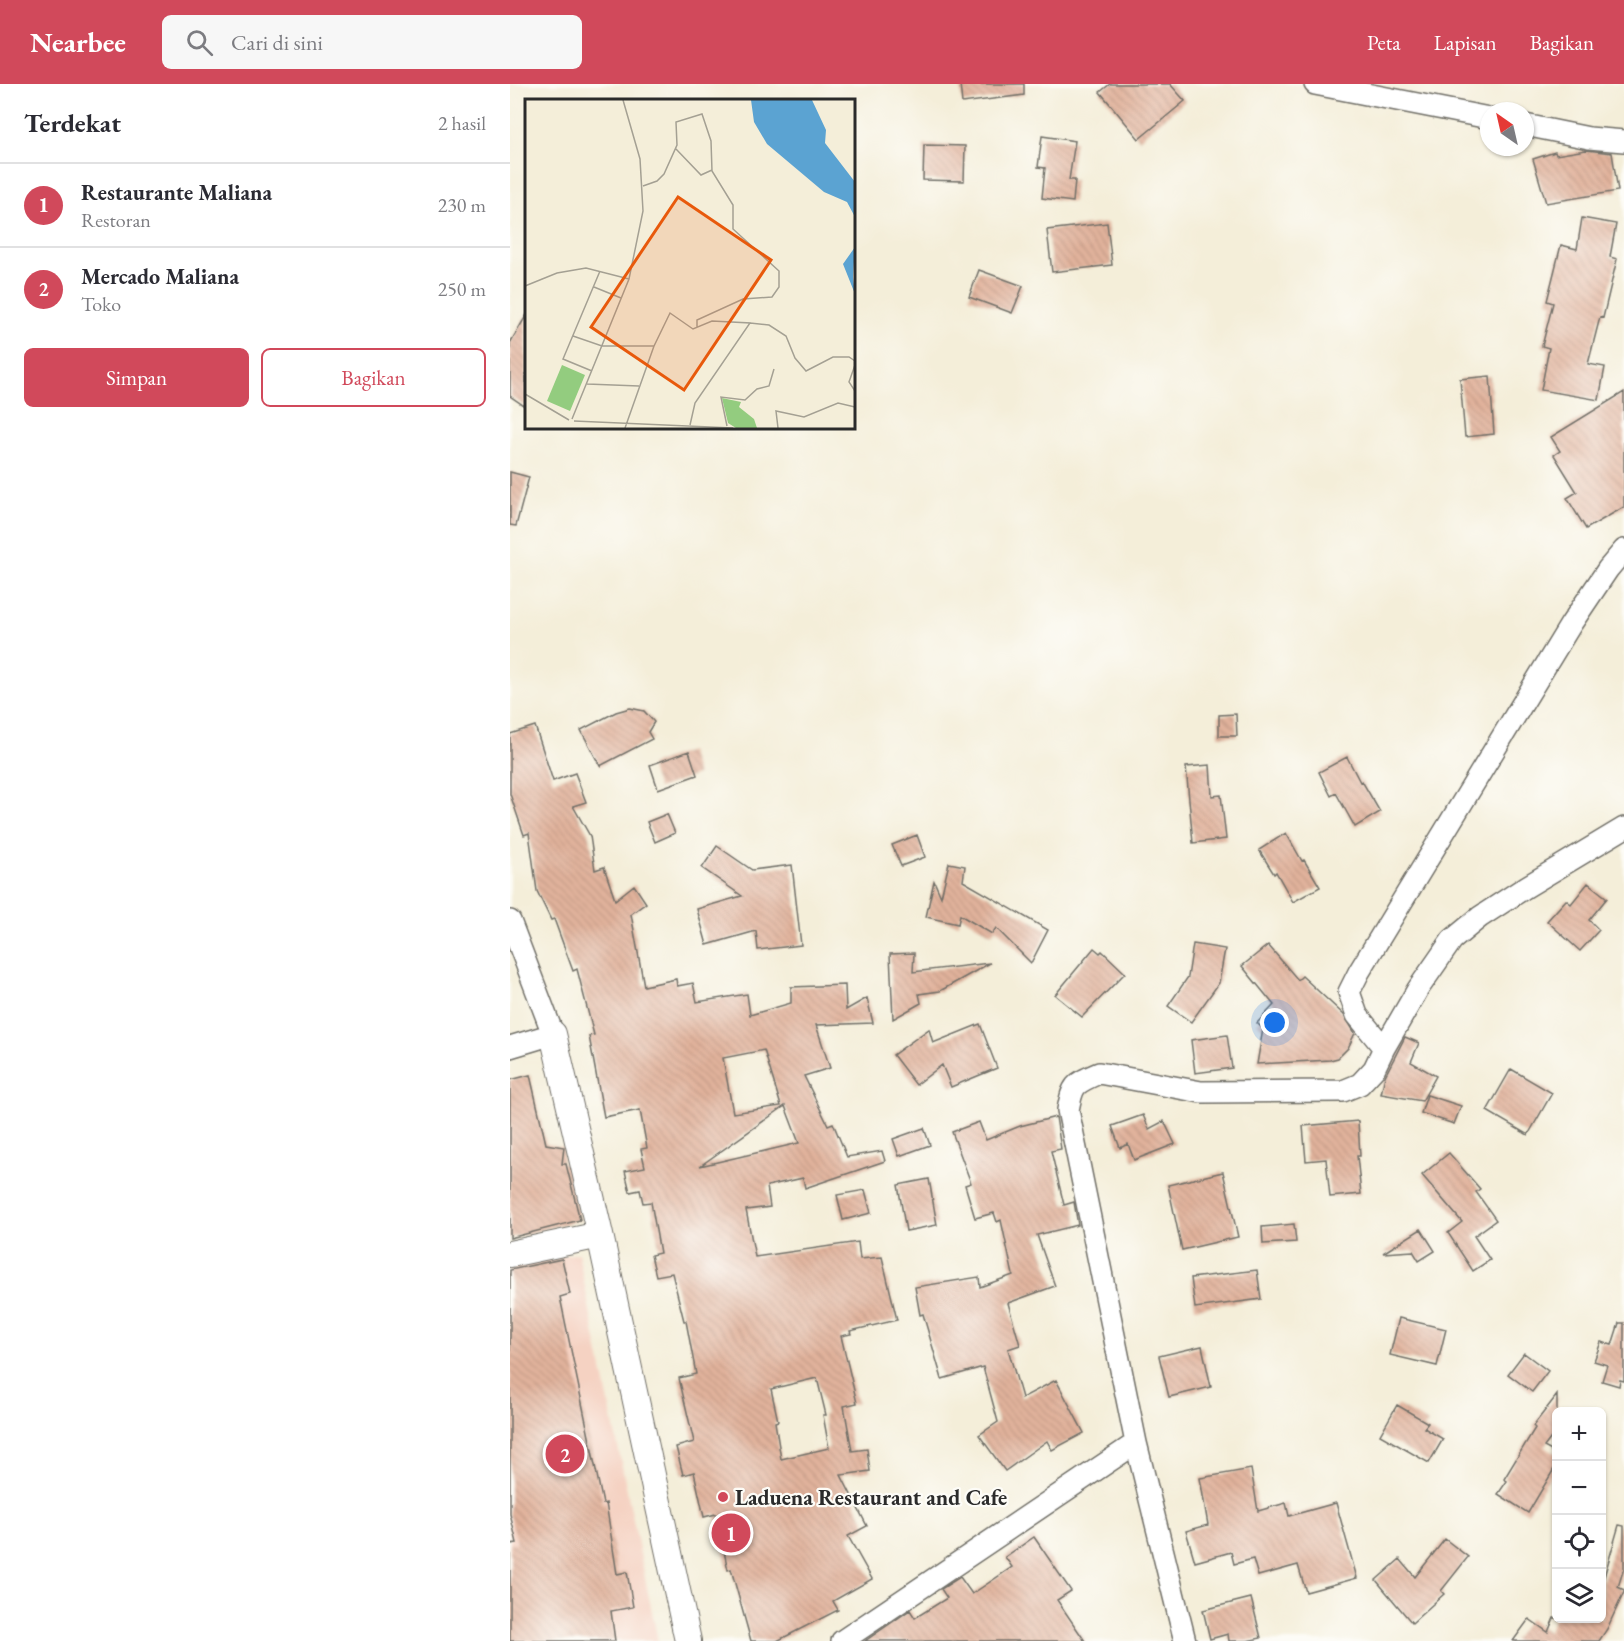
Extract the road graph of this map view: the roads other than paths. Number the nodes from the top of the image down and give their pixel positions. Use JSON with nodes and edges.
{"nodes":[{"id":1,"x":1315,"y":84,"type":"edge"},
{"id":2,"x":1480,"y":116,"type":"edge"},
{"id":3,"x":1534,"y":127,"type":"edge"},
{"id":4,"x":1624,"y":141,"type":"edge"},
{"id":5,"x":1624,"y":549,"type":"edge"},
{"id":6,"x":1624,"y":828,"type":"edge"},
{"id":7,"x":510,"y":921,"type":"edge"},
{"id":8,"x":553,"y":1034,"type":"junction"},
{"id":9,"x":510,"y":1047,"type":"edge"},
{"id":10,"x":1384,"y":1048,"type":"junction"},
{"id":11,"x":600,"y":1235,"type":"junction"},
{"id":12,"x":510,"y":1254,"type":"edge"},
{"id":13,"x":1136,"y":1443,"type":"junction"},
{"id":14,"x":688,"y":1641,"type":"edge"},
{"id":15,"x":842,"y":1641,"type":"edge"},
{"id":16,"x":1185,"y":1641,"type":"edge"}],
"edges":[{"from":1,"to":2,"type":"street"},
{"from":3,"to":4,"type":"street"},
{"from":5,"to":10,"type":"street"},
{"from":6,"to":10,"type":"street"},
{"from":7,"to":8,"type":"street"},
{"from":8,"to":9,"type":"street"},
{"from":8,"to":11,"type":"street"},
{"from":10,"to":13,"type":"street"},
{"from":11,"to":12,"type":"street"},
{"from":11,"to":14,"type":"street"},
{"from":13,"to":15,"type":"street"},
{"from":13,"to":16,"type":"street"}]}
